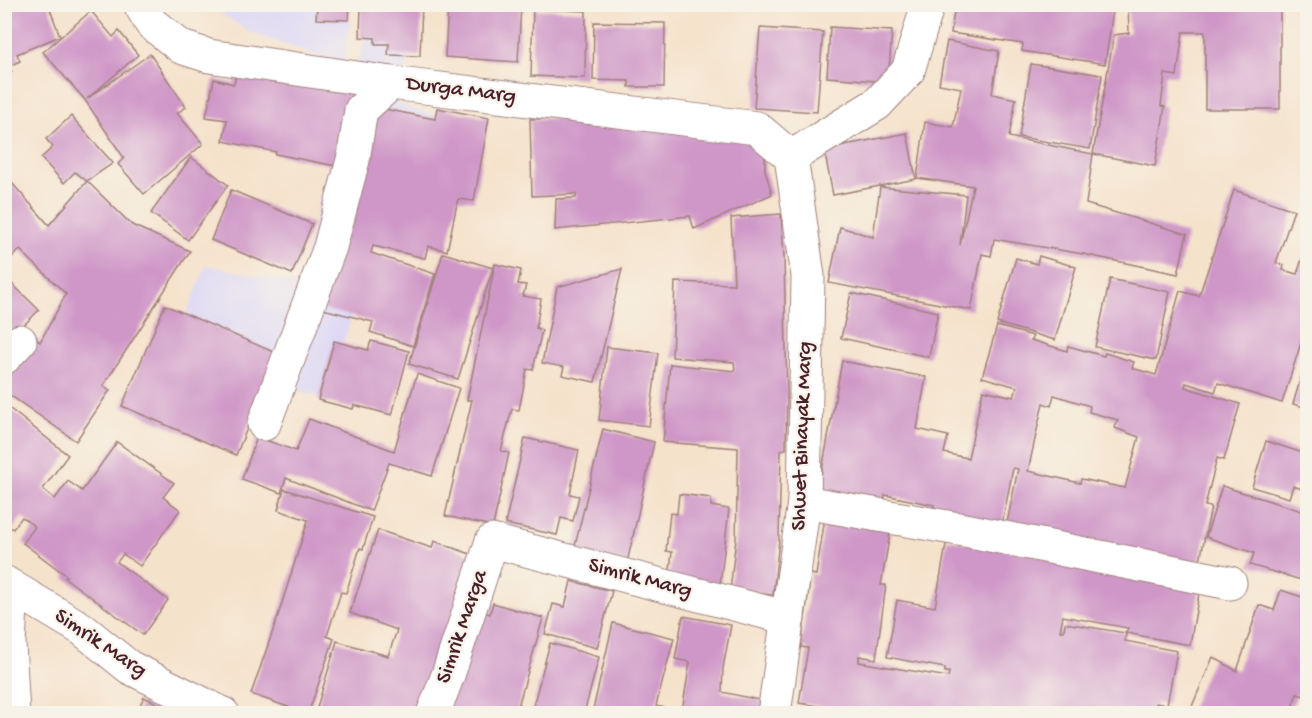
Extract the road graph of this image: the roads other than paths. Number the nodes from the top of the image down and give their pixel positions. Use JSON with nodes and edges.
{"nodes":[{"id":1,"x":140,"y":4,"type":"edge"},
{"id":2,"x":928,"y":4,"type":"edge"},
{"id":3,"x":391,"y":83,"type":"junction"},
{"id":4,"x":791,"y":157,"type":"junction"},
{"id":5,"x":264,"y":424,"type":"dead end"},
{"id":6,"x":804,"y":502,"type":"junction"},
{"id":7,"x":492,"y":541,"type":"joint"},
{"id":8,"x":1230,"y":583,"type":"dead end"},
{"id":9,"x":8,"y":585,"type":"edge"},
{"id":10,"x":788,"y":618,"type":"junction"},
{"id":11,"x":13,"y":714,"type":"edge"},
{"id":12,"x":223,"y":714,"type":"edge"},
{"id":13,"x":433,"y":714,"type":"edge"},
{"id":14,"x":774,"y":714,"type":"edge"}],
"edges":[{"from":1,"to":3,"type":"street","name":"Durga Marg"},
{"from":2,"to":4,"type":"street"},
{"from":3,"to":4,"type":"street","name":"Durga Marg"},
{"from":3,"to":5,"type":"street"},
{"from":4,"to":6,"type":"street","name":"Shwet Binayak Marg"},
{"from":6,"to":8,"type":"street"},
{"from":6,"to":10,"type":"street","name":"Shwet Binayak Marg"},
{"from":7,"to":10,"type":"street","name":"Simrik Marg"},
{"from":7,"to":13,"type":"street","name":"Simrik Marga"},
{"from":9,"to":11,"type":"street"},
{"from":9,"to":12,"type":"street","name":"Simrik Marg"},
{"from":10,"to":14,"type":"street","name":"Shwet Binayak Marg"}]}
